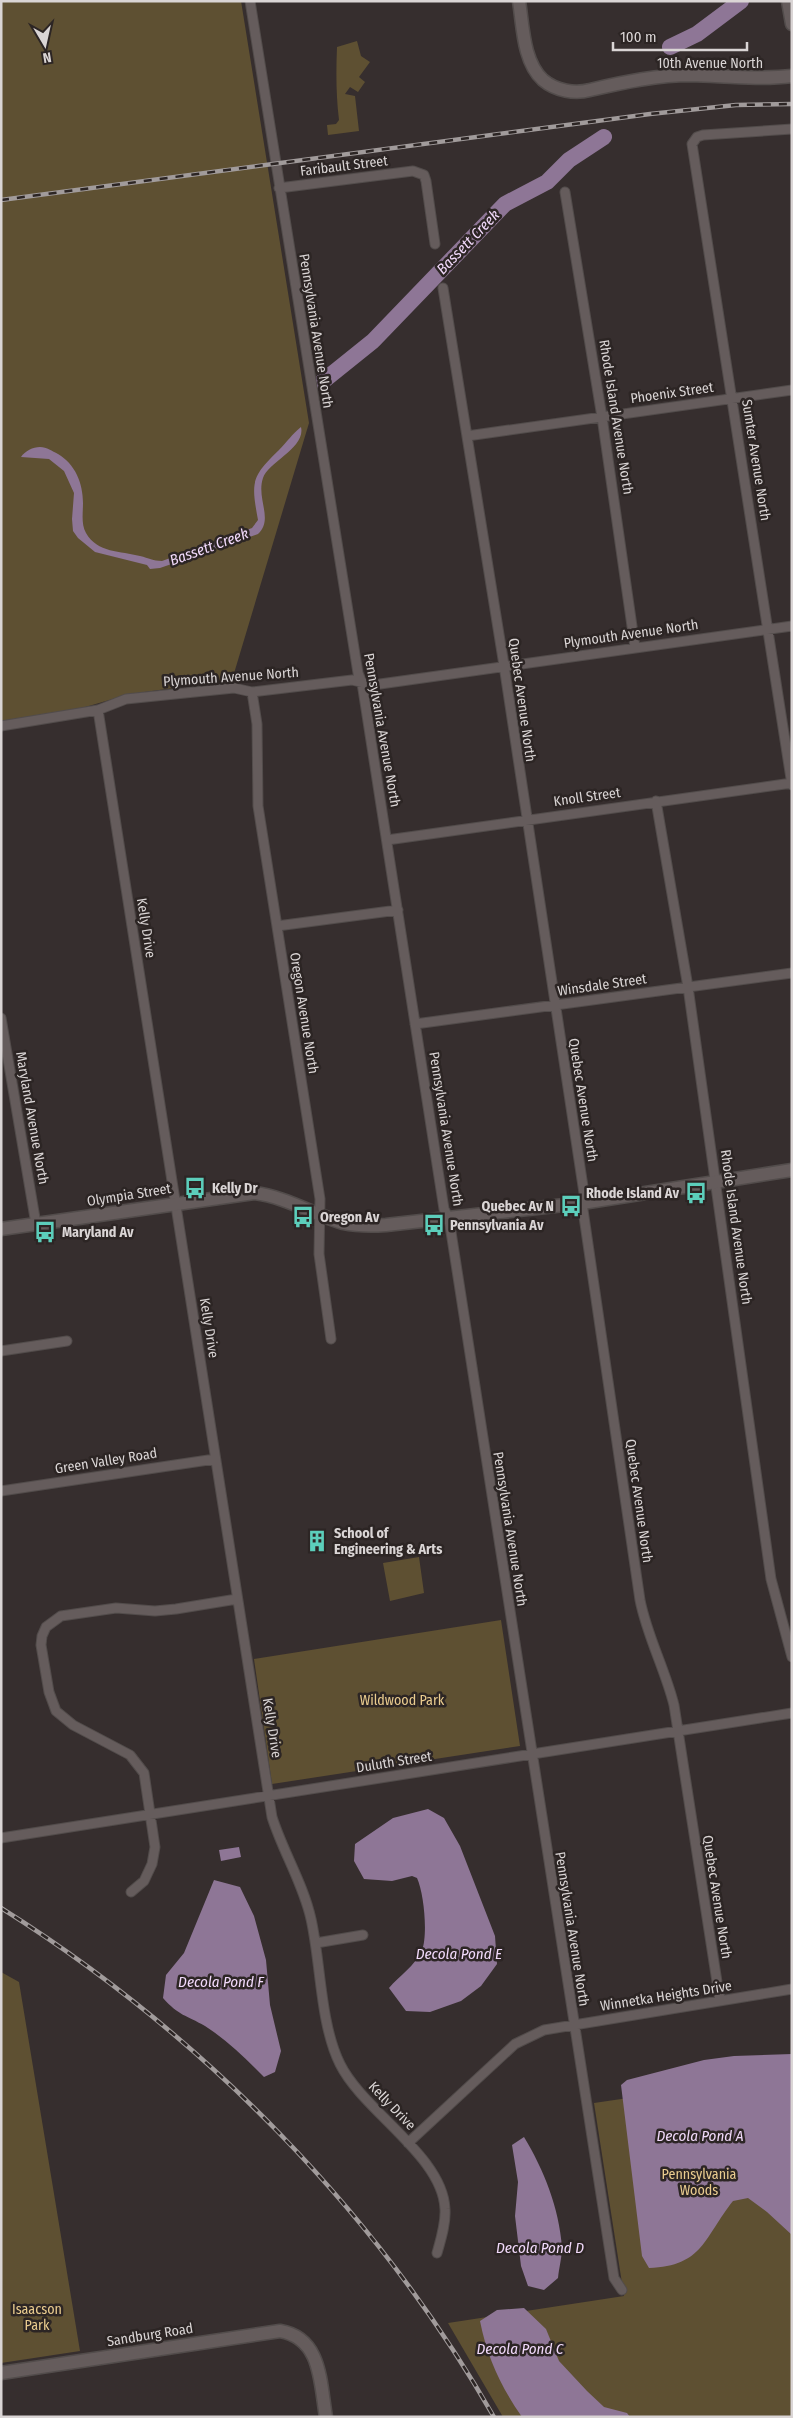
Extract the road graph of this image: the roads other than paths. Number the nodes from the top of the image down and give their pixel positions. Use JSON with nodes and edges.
{"nodes":[{"id":1,"x":250,"y":1,"type":"edge"},
{"id":2,"x":519,"y":1,"type":"edge"},
{"id":3,"x":788,"y":1,"type":"edge"},
{"id":4,"x":792,"y":24,"type":"edge"},
{"id":5,"x":792,"y":76,"type":"edge"},
{"id":6,"x":792,"y":129,"type":"edge"},
{"id":7,"x":279,"y":188,"type":"junction"},
{"id":8,"x":565,"y":192,"type":"dead end"},
{"id":9,"x":435,"y":244,"type":"dead end"},
{"id":10,"x":443,"y":288,"type":"dead end"},
{"id":11,"x":792,"y":390,"type":"edge"},
{"id":12,"x":732,"y":398,"type":"junction"},
{"id":13,"x":602,"y":417,"type":"junction"},
{"id":14,"x":467,"y":436,"type":"junction"},
{"id":15,"x":792,"y":626,"type":"edge"},
{"id":16,"x":768,"y":629,"type":"junction"},
{"id":17,"x":635,"y":647,"type":"junction"},
{"id":18,"x":503,"y":666,"type":"junction"},
{"id":19,"x":362,"y":683,"type":"junction"},
{"id":20,"x":252,"y":692,"type":"junction"},
{"id":21,"x":98,"y":710,"type":"junction"},
{"id":22,"x":1,"y":726,"type":"edge"},
{"id":23,"x":792,"y":784,"type":"edge"},
{"id":24,"x":656,"y":801,"type":"junction"},
{"id":25,"x":527,"y":820,"type":"junction"},
{"id":26,"x":387,"y":840,"type":"junction"},
{"id":27,"x":398,"y":910,"type":"junction"},
{"id":28,"x":277,"y":926,"type":"junction"},
{"id":29,"x":792,"y":973,"type":"edge"},
{"id":30,"x":688,"y":987,"type":"junction"},
{"id":31,"x":555,"y":1005,"type":"junction"},
{"id":32,"x":1,"y":1018,"type":"edge"},
{"id":33,"x":415,"y":1024,"type":"junction"},
{"id":34,"x":792,"y":1170,"type":"edge"},
{"id":35,"x":714,"y":1182,"type":"junction"},
{"id":36,"x":176,"y":1203,"type":"junction"},
{"id":37,"x":582,"y":1203,"type":"junction"},
{"id":38,"x":319,"y":1213,"type":"junction"},
{"id":39,"x":449,"y":1219,"type":"junction"},
{"id":40,"x":36,"y":1224,"type":"junction"},
{"id":41,"x":1,"y":1229,"type":"edge"},
{"id":42,"x":331,"y":1339,"type":"dead end"},
{"id":43,"x":67,"y":1341,"type":"dead end"},
{"id":44,"x":1,"y":1351,"type":"edge"},
{"id":45,"x":215,"y":1459,"type":"junction"},
{"id":46,"x":1,"y":1491,"type":"edge"},
{"id":47,"x":237,"y":1599,"type":"junction"},
{"id":48,"x":792,"y":1657,"type":"edge"},
{"id":49,"x":792,"y":1713,"type":"edge"},
{"id":50,"x":677,"y":1731,"type":"junction"},
{"id":51,"x":531,"y":1754,"type":"junction"},
{"id":52,"x":268,"y":1796,"type":"junction"},
{"id":53,"x":152,"y":1814,"type":"junction"},
{"id":54,"x":1,"y":1838,"type":"edge"},
{"id":55,"x":131,"y":1892,"type":"dead end"},
{"id":56,"x":363,"y":1935,"type":"dead end"},
{"id":57,"x":316,"y":1943,"type":"junction"},
{"id":58,"x":792,"y":1989,"type":"edge"},
{"id":59,"x":720,"y":2001,"type":"junction"},
{"id":60,"x":573,"y":2024,"type":"junction"},
{"id":61,"x":408,"y":2143,"type":"junction"},
{"id":62,"x":437,"y":2253,"type":"dead end"},
{"id":63,"x":622,"y":2290,"type":"dead end"},
{"id":64,"x":1,"y":2374,"type":"edge"},
{"id":65,"x":326,"y":2417,"type":"edge"}],
"edges":[{"from":1,"to":7,"type":"street","name":"Pennsylvania Avenue North"},
{"from":2,"to":5,"type":"street","name":"10th Avenue North"},
{"from":3,"to":4,"type":"street"},
{"from":6,"to":12,"type":"street","name":"Sumter Avenue North"},
{"from":7,"to":9,"type":"street","name":"Faribault Street"},
{"from":7,"to":19,"type":"street","name":"Pennsylvania Avenue North"},
{"from":8,"to":13,"type":"street","name":"Rhode Island Avenue North"},
{"from":10,"to":14,"type":"street","name":"Quebec Avenue North"},
{"from":11,"to":12,"type":"street","name":"Phoenix Street"},
{"from":12,"to":13,"type":"street","name":"Phoenix Street"},
{"from":12,"to":16,"type":"street","name":"Sumter Avenue North"},
{"from":13,"to":14,"type":"street","name":"Phoenix Street"},
{"from":13,"to":17,"type":"street","name":"Rhode Island Avenue North"},
{"from":14,"to":18,"type":"street","name":"Quebec Avenue North"},
{"from":15,"to":16,"type":"street","name":"Plymouth Avenue North"},
{"from":16,"to":17,"type":"street","name":"Plymouth Avenue North"},
{"from":16,"to":23,"type":"street","name":"Sumter Avenue North"},
{"from":17,"to":18,"type":"street","name":"Plymouth Avenue North"},
{"from":18,"to":19,"type":"street","name":"Plymouth Avenue North"},
{"from":18,"to":25,"type":"street","name":"Quebec Avenue North"},
{"from":19,"to":20,"type":"street","name":"Plymouth Avenue North"},
{"from":19,"to":26,"type":"street","name":"Pennsylvania Avenue North"},
{"from":20,"to":21,"type":"street","name":"Plymouth Avenue North"},
{"from":20,"to":28,"type":"street","name":"Oregon Avenue North"},
{"from":21,"to":22,"type":"street","name":"Plymouth Avenue North"},
{"from":21,"to":36,"type":"street","name":"Kelly Drive"},
{"from":23,"to":24,"type":"street","name":"Knoll Street"},
{"from":24,"to":25,"type":"street","name":"Knoll Street"},
{"from":24,"to":30,"type":"street","name":"Rhode Island Avenue North"},
{"from":25,"to":26,"type":"street","name":"Knoll Street"},
{"from":25,"to":31,"type":"street","name":"Quebec Avenue North"},
{"from":26,"to":27,"type":"street","name":"Pennsylvania Avenue North"},
{"from":27,"to":28,"type":"street"},
{"from":27,"to":33,"type":"street","name":"Pennsylvania Avenue North"},
{"from":28,"to":38,"type":"street","name":"Oregon Avenue North"},
{"from":29,"to":30,"type":"street","name":"Winsdale Street"},
{"from":30,"to":31,"type":"street","name":"Winsdale Street"},
{"from":30,"to":35,"type":"street","name":"Rhode Island Avenue North"},
{"from":31,"to":33,"type":"street","name":"Winsdale Street"},
{"from":31,"to":37,"type":"street","name":"Quebec Avenue North"},
{"from":32,"to":40,"type":"street","name":"Maryland Avenue North"},
{"from":33,"to":39,"type":"street","name":"Pennsylvania Avenue North"},
{"from":34,"to":35,"type":"street","name":"Olympia Street"},
{"from":35,"to":37,"type":"street","name":"Olympia Street"},
{"from":35,"to":48,"type":"street","name":"Rhode Island Avenue North"},
{"from":36,"to":38,"type":"street","name":"Olympia Street"},
{"from":36,"to":40,"type":"street","name":"Olympia Street"},
{"from":36,"to":45,"type":"street","name":"Kelly Drive"},
{"from":37,"to":39,"type":"street","name":"Olympia Street"},
{"from":37,"to":50,"type":"street","name":"Quebec Avenue North"},
{"from":38,"to":39,"type":"street","name":"Olympia Street"},
{"from":38,"to":42,"type":"street","name":"Oregon Avenue North"},
{"from":39,"to":51,"type":"street","name":"Pennsylvania Avenue North"},
{"from":40,"to":41,"type":"street","name":"Olympia Street"},
{"from":43,"to":44,"type":"street"},
{"from":45,"to":46,"type":"street","name":"Green Valley Road"},
{"from":45,"to":47,"type":"street","name":"Kelly Drive"},
{"from":47,"to":52,"type":"street","name":"Kelly Drive"},
{"from":47,"to":53,"type":"street"},
{"from":49,"to":50,"type":"street","name":"Duluth Street"},
{"from":50,"to":51,"type":"street","name":"Duluth Street"},
{"from":50,"to":59,"type":"street","name":"Quebec Avenue North"},
{"from":51,"to":52,"type":"street","name":"Duluth Street"},
{"from":51,"to":60,"type":"street","name":"Pennsylvania Avenue North"},
{"from":52,"to":53,"type":"street","name":"Duluth Street"},
{"from":52,"to":57,"type":"street","name":"Kelly Drive"},
{"from":53,"to":54,"type":"street","name":"Duluth Street"},
{"from":53,"to":55,"type":"street"},
{"from":56,"to":57,"type":"street"},
{"from":57,"to":61,"type":"street","name":"Kelly Drive"},
{"from":58,"to":59,"type":"street","name":"Winnetka Heights Drive"},
{"from":59,"to":60,"type":"street","name":"Winnetka Heights Drive"},
{"from":60,"to":61,"type":"street","name":"Winnetka Heights Drive"},
{"from":60,"to":63,"type":"street","name":"Pennsylvania Avenue North"},
{"from":61,"to":62,"type":"street","name":"Kelly Drive"},
{"from":64,"to":65,"type":"street","name":"Sandburg Road"}]}
